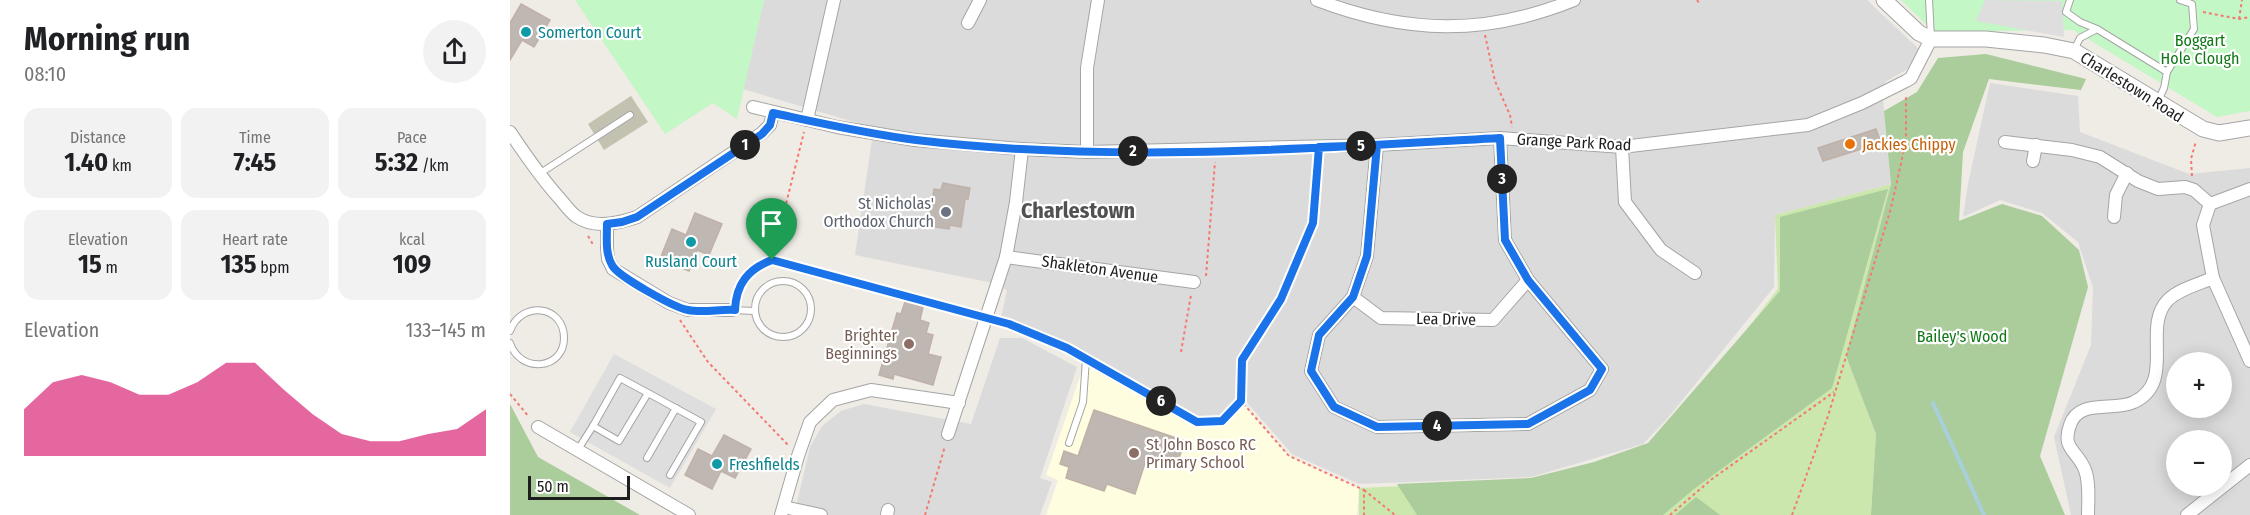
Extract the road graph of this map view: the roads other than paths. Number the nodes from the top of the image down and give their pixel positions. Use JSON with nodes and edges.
{"nodes":[{"id":1,"x":834,"y":0,"type":"edge"},
{"id":2,"x":980,"y":0,"type":"edge"},
{"id":3,"x":1098,"y":0,"type":"edge"},
{"id":4,"x":1317,"y":0,"type":"edge"},
{"id":5,"x":1575,"y":0,"type":"edge"},
{"id":6,"x":1884,"y":0,"type":"edge"},
{"id":7,"x":1929,"y":0,"type":"edge"},
{"id":8,"x":2070,"y":0,"type":"edge"},
{"id":9,"x":2180,"y":0,"type":"edge"},
{"id":10,"x":968,"y":23,"type":"dead end"},
{"id":11,"x":2097,"y":29,"type":"junction"},
{"id":12,"x":1930,"y":39,"type":"junction"},
{"id":13,"x":2074,"y":51,"type":"junction"},
{"id":14,"x":2167,"y":72,"type":"junction"},
{"id":15,"x":2157,"y":102,"type":"junction"},
{"id":16,"x":753,"y":107,"type":"dead end"},
{"id":17,"x":773,"y":113,"type":"junction"},
{"id":18,"x":630,"y":115,"type":"dead end"},
{"id":19,"x":807,"y":120,"type":"junction"},
{"id":20,"x":2250,"y":128,"type":"edge"},
{"id":21,"x":510,"y":132,"type":"edge"},
{"id":22,"x":1500,"y":138,"type":"junction"},
{"id":23,"x":2005,"y":142,"type":"dead end"},
{"id":24,"x":1377,"y":145,"type":"junction"},
{"id":25,"x":2036,"y":146,"type":"junction"},
{"id":26,"x":1622,"y":147,"type":"junction"},
{"id":27,"x":1022,"y":149,"type":"junction"},
{"id":28,"x":1087,"y":152,"type":"junction"},
{"id":29,"x":2033,"y":161,"type":"dead end"},
{"id":30,"x":2127,"y":173,"type":"junction"},
{"id":31,"x":539,"y":174,"type":"junction"},
{"id":32,"x":2250,"y":189,"type":"edge"},
{"id":33,"x":2210,"y":204,"type":"junction"},
{"id":34,"x":2114,"y":217,"type":"dead end"},
{"id":35,"x":607,"y":224,"type":"junction"},
{"id":36,"x":1006,"y":256,"type":"junction"},
{"id":37,"x":1695,"y":273,"type":"dead end"},
{"id":38,"x":2213,"y":278,"type":"junction"},
{"id":39,"x":1528,"y":280,"type":"junction"},
{"id":40,"x":1194,"y":282,"type":"road end"},
{"id":41,"x":1353,"y":297,"type":"junction"},
{"id":42,"x":734,"y":310,"type":"joint"},
{"id":43,"x":755,"y":311,"type":"junction"},
{"id":44,"x":987,"y":318,"type":"junction"},
{"id":45,"x":510,"y":331,"type":"edge"},
{"id":46,"x":510,"y":343,"type":"edge"},
{"id":47,"x":2250,"y":361,"type":"edge"},
{"id":48,"x":648,"y":393,"type":"junction"},
{"id":49,"x":959,"y":403,"type":"junction"},
{"id":50,"x":676,"y":408,"type":"junction"},
{"id":51,"x":593,"y":426,"type":"junction"},
{"id":52,"x":538,"y":427,"type":"road end"},
{"id":53,"x":948,"y":434,"type":"road end"},
{"id":54,"x":1070,"y":443,"type":"dead end"},
{"id":55,"x":578,"y":451,"type":"junction"},
{"id":56,"x":647,"y":458,"type":"dead end"},
{"id":57,"x":2250,"y":465,"type":"edge"},
{"id":58,"x":670,"y":475,"type":"dead end"},
{"id":59,"x":782,"y":511,"type":"edge"},
{"id":60,"x":689,"y":515,"type":"edge"},
{"id":61,"x":821,"y":515,"type":"edge"},
{"id":62,"x":2088,"y":515,"type":"edge"},
{"id":63,"x":2187,"y":515,"type":"edge"}],
"edges":[{"from":1,"to":19,"type":"street"},
{"from":2,"to":10,"type":"street"},
{"from":3,"to":28,"type":"street"},
{"from":4,"to":5,"type":"street"},
{"from":6,"to":12,"type":"street"},
{"from":7,"to":12,"type":"lane"},
{"from":8,"to":11,"type":"lane"},
{"from":9,"to":14,"type":"lane"},
{"from":11,"to":13,"type":"lane"},
{"from":11,"to":14,"type":"lane"},
{"from":12,"to":13,"type":"street","name":"Charlestown Road"},
{"from":12,"to":26,"type":"street","name":"Grange Park Road"},
{"from":13,"to":15,"type":"street","name":"Charlestown Road"},
{"from":14,"to":15,"type":"lane"},
{"from":15,"to":20,"type":"street","name":"Charlestown Road"},
{"from":16,"to":17,"type":"street","name":"Grange Park Road"},
{"from":17,"to":19,"type":"street","name":"Grange Park Road"},
{"from":17,"to":35,"type":"street"},
{"from":18,"to":31,"type":"lane"},
{"from":19,"to":27,"type":"street","name":"Grange Park Road"},
{"from":21,"to":31,"type":"street"},
{"from":22,"to":24,"type":"street","name":"Grange Park Road"},
{"from":22,"to":26,"type":"street","name":"Grange Park Road"},
{"from":22,"to":39,"type":"street"},
{"from":23,"to":25,"type":"street"},
{"from":24,"to":28,"type":"street","name":"Grange Park Road"},
{"from":24,"to":41,"type":"street"},
{"from":25,"to":29,"type":"street"},
{"from":25,"to":30,"type":"street"},
{"from":26,"to":37,"type":"street"},
{"from":27,"to":28,"type":"street","name":"Grange Park Road"},
{"from":27,"to":36,"type":"street"},
{"from":30,"to":33,"type":"street"},
{"from":30,"to":34,"type":"street"},
{"from":31,"to":35,"type":"street"},
{"from":32,"to":33,"type":"street"},
{"from":33,"to":38,"type":"street"},
{"from":35,"to":42,"type":"street"},
{"from":36,"to":40,"type":"street","name":"Shakleton Avenue"},
{"from":36,"to":44,"type":"street"},
{"from":38,"to":47,"type":"street"},
{"from":38,"to":62,"type":"street"},
{"from":39,"to":41,"type":"street","name":"Lea Drive"},
{"from":39,"to":41,"type":"street"},
{"from":42,"to":43,"type":"lane"},
{"from":43,"to":43,"type":"lane"},
{"from":44,"to":49,"type":"street"},
{"from":44,"to":54,"type":"lane"},
{"from":45,"to":46,"type":"lane"},
{"from":48,"to":50,"type":"lane"},
{"from":48,"to":51,"type":"lane"},
{"from":48,"to":51,"type":"lane"},
{"from":49,"to":53,"type":"street"},
{"from":49,"to":59,"type":"street"},
{"from":50,"to":56,"type":"lane"},
{"from":50,"to":58,"type":"lane"},
{"from":51,"to":55,"type":"lane"},
{"from":52,"to":55,"type":"street"},
{"from":55,"to":60,"type":"street"},
{"from":57,"to":63,"type":"street"},
{"from":59,"to":61,"type":"street"}]}
